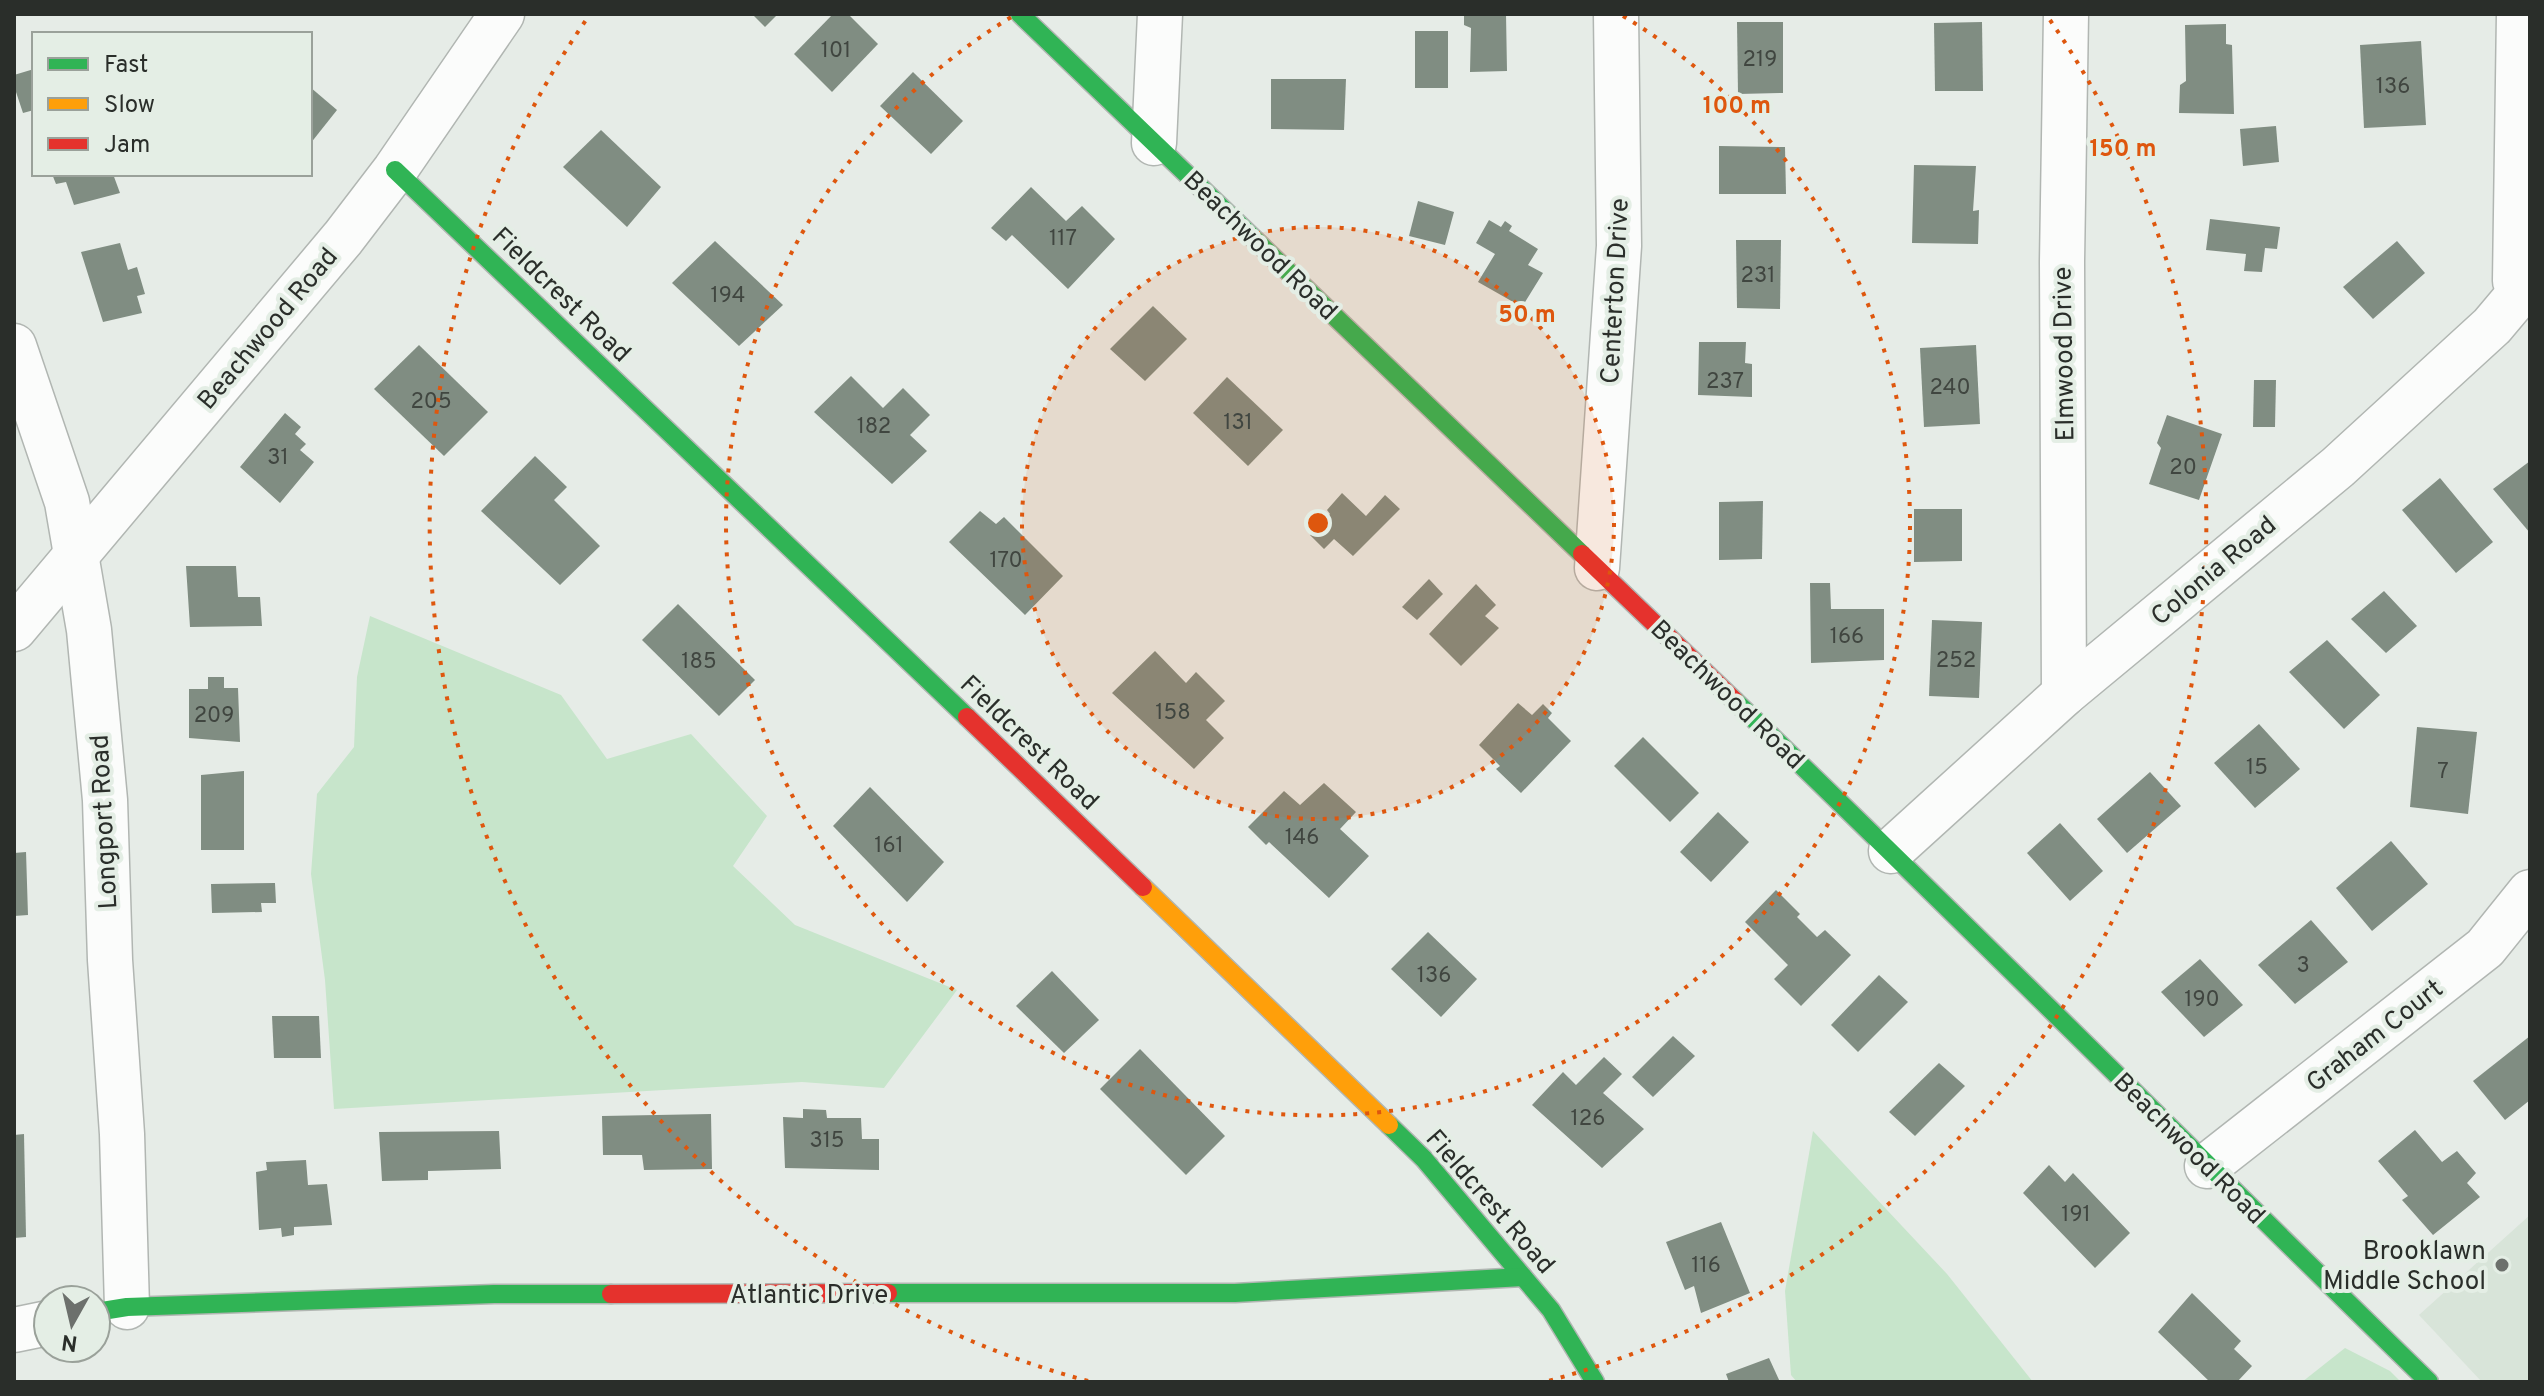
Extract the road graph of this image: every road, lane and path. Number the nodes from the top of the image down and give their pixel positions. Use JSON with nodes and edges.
{"nodes":[{"id":1,"x":502,"y":14,"type":"edge"},
{"id":2,"x":1020,"y":14,"type":"edge"},
{"id":3,"x":1160,"y":14,"type":"edge"},
{"id":4,"x":1616,"y":14,"type":"edge"},
{"id":5,"x":2066,"y":14,"type":"edge"},
{"id":6,"x":2519,"y":14,"type":"edge"},
{"id":7,"x":1154,"y":143,"type":"junction"},
{"id":8,"x":395,"y":170,"type":"junction"},
{"id":9,"x":2527,"y":290,"type":"edge"},
{"id":10,"x":14,"y":346,"type":"edge"},
{"id":11,"x":76,"y":554,"type":"junction"},
{"id":12,"x":1597,"y":568,"type":"junction"},
{"id":13,"x":14,"y":629,"type":"edge"},
{"id":14,"x":2064,"y":694,"type":"junction"},
{"id":15,"x":1891,"y":851,"type":"junction"},
{"id":16,"x":2530,"y":892,"type":"edge"},
{"id":17,"x":2207,"y":1166,"type":"junction"},
{"id":18,"x":1523,"y":1277,"type":"junction"},
{"id":19,"x":112,"y":1310,"type":"edge"},
{"id":20,"x":1595,"y":1382,"type":"edge"},
{"id":21,"x":2429,"y":1382,"type":"edge"}],
"edges":[{"from":1,"to":8,"type":"street","name":"Beachwood Road"},
{"from":2,"to":7,"type":"street","name":"Beachwood Road"},
{"from":3,"to":7,"type":"street"},
{"from":4,"to":12,"type":"street","name":"Centerton Drive"},
{"from":5,"to":14,"type":"street","name":"Elmwood Drive"},
{"from":6,"to":9,"type":"street"},
{"from":7,"to":12,"type":"street","name":"Beachwood Road"},
{"from":8,"to":11,"type":"street","name":"Beachwood Road"},
{"from":8,"to":18,"type":"street","name":"Fieldcrest Road"},
{"from":9,"to":14,"type":"street","name":"Colonia Road"},
{"from":10,"to":11,"type":"street","name":"Longport Road"},
{"from":11,"to":13,"type":"street","name":"Beachwood Road"},
{"from":11,"to":19,"type":"street","name":"Longport Road"},
{"from":12,"to":15,"type":"street","name":"Beachwood Road"},
{"from":14,"to":15,"type":"street","name":"Colonia Road"},
{"from":15,"to":17,"type":"street","name":"Beachwood Road"},
{"from":16,"to":17,"type":"street","name":"Graham Court"},
{"from":17,"to":21,"type":"street","name":"Beachwood Road"},
{"from":18,"to":19,"type":"street","name":"Atlantic Drive"},
{"from":18,"to":20,"type":"street","name":"Fieldcrest Road"}]}
